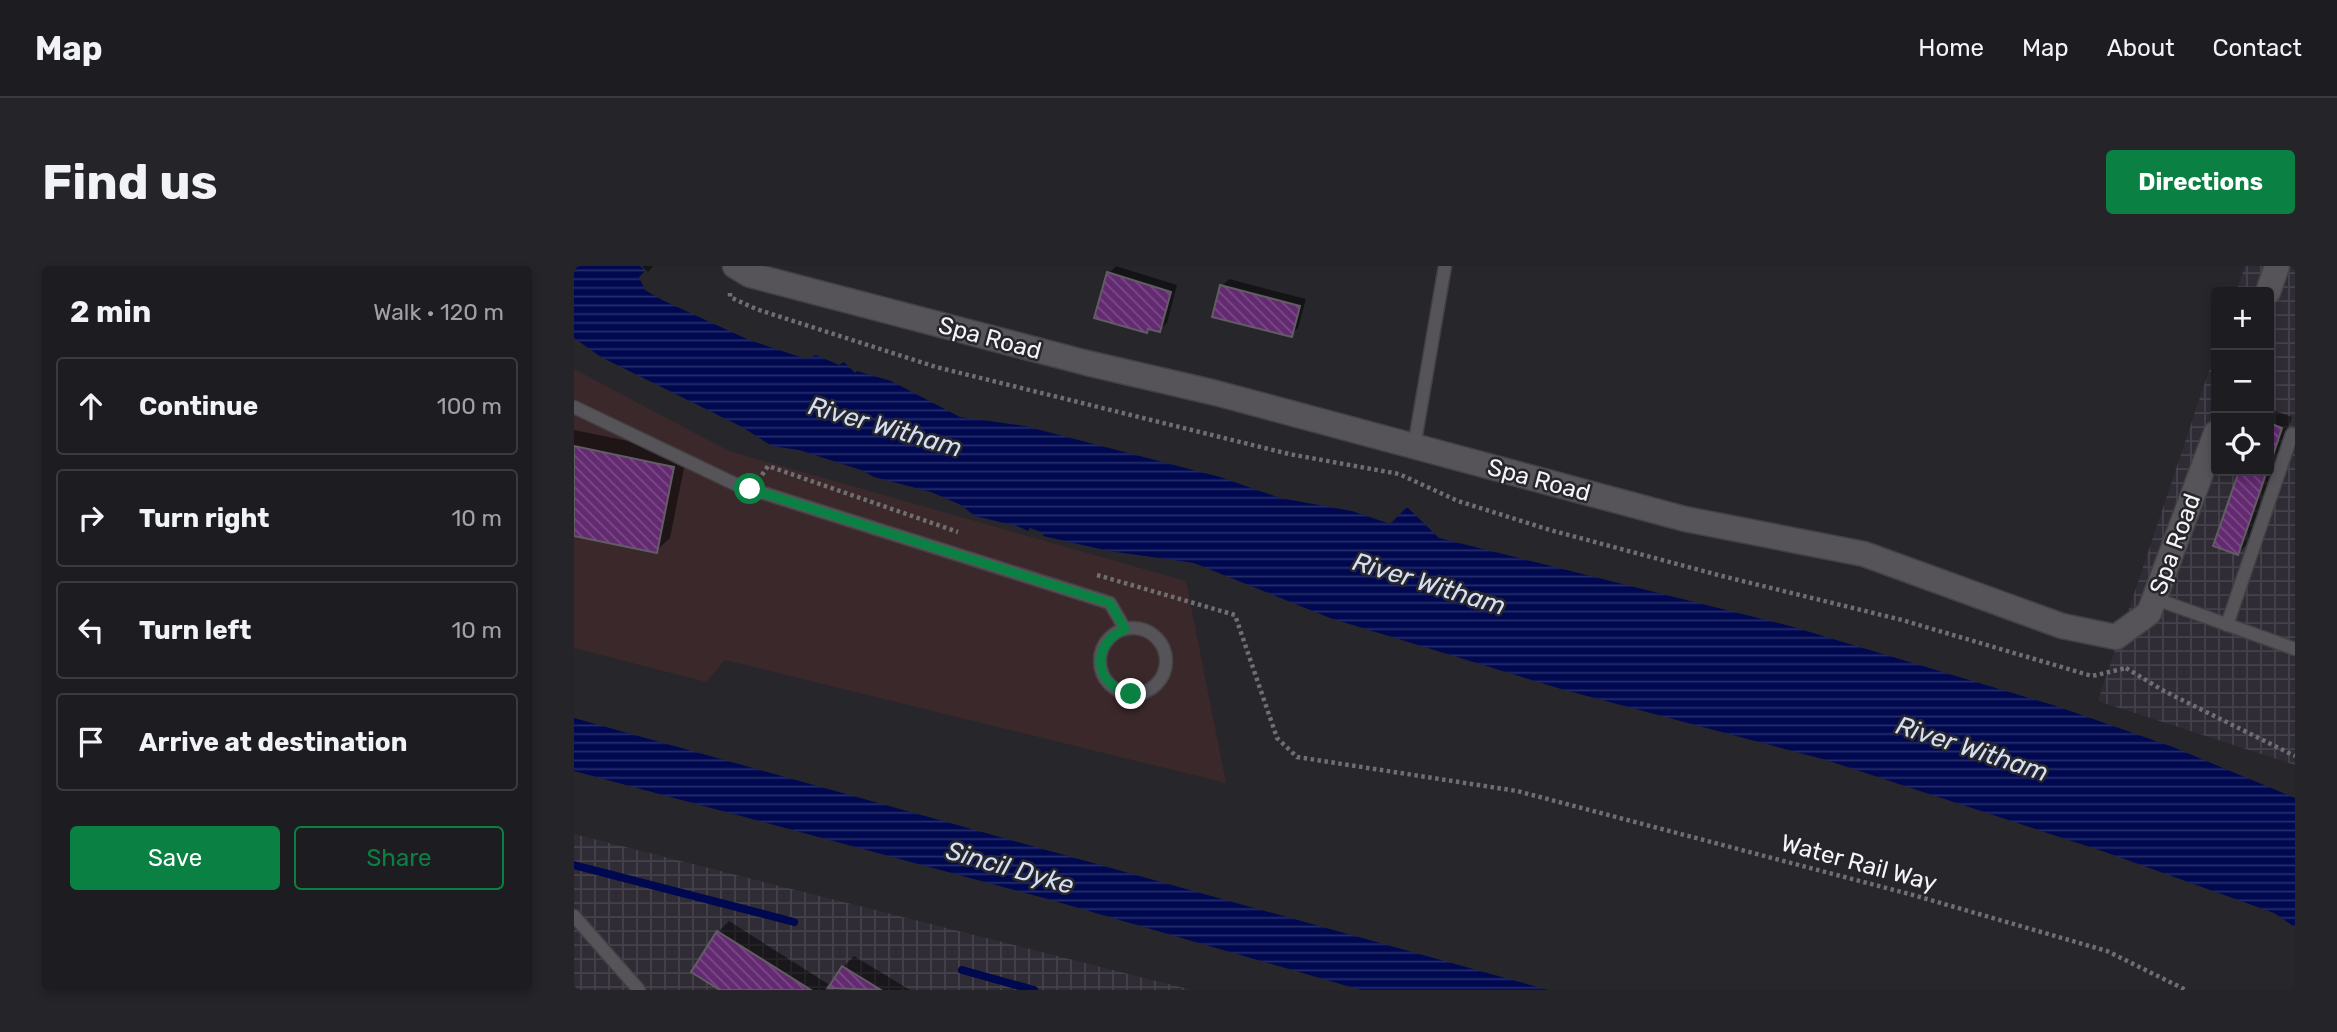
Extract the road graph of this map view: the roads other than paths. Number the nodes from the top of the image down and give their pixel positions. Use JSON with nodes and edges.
{"nodes":[{"id":1,"x":1444,"y":266,"type":"edge"},
{"id":2,"x":2277,"y":266,"type":"edge"},
{"id":3,"x":733,"y":276,"type":"edge"},
{"id":4,"x":2270,"y":287,"type":"edge"},
{"id":5,"x":574,"y":407,"type":"edge"},
{"id":6,"x":2292,"y":434,"type":"dead end"},
{"id":7,"x":1414,"y":447,"type":"junction"},
{"id":8,"x":2211,"y":447,"type":"edge"},
{"id":9,"x":2155,"y":599,"type":"junction"},
{"id":10,"x":2227,"y":625,"type":"junction"},
{"id":11,"x":1125,"y":629,"type":"junction"},
{"id":12,"x":2295,"y":649,"type":"edge"},
{"id":13,"x":574,"y":916,"type":"edge"},
{"id":14,"x":639,"y":990,"type":"edge"}],
"edges":[{"from":1,"to":7,"type":"lane"},
{"from":2,"to":4,"type":"street"},
{"from":3,"to":7,"type":"street","name":"Spa Road"},
{"from":5,"to":11,"type":"lane"},
{"from":6,"to":10,"type":"lane"},
{"from":7,"to":9,"type":"street","name":"Spa Road"},
{"from":8,"to":9,"type":"street","name":"Spa Road"},
{"from":9,"to":10,"type":"lane"},
{"from":10,"to":12,"type":"lane"},
{"from":11,"to":11,"type":"lane"},
{"from":13,"to":14,"type":"lane"}]}
